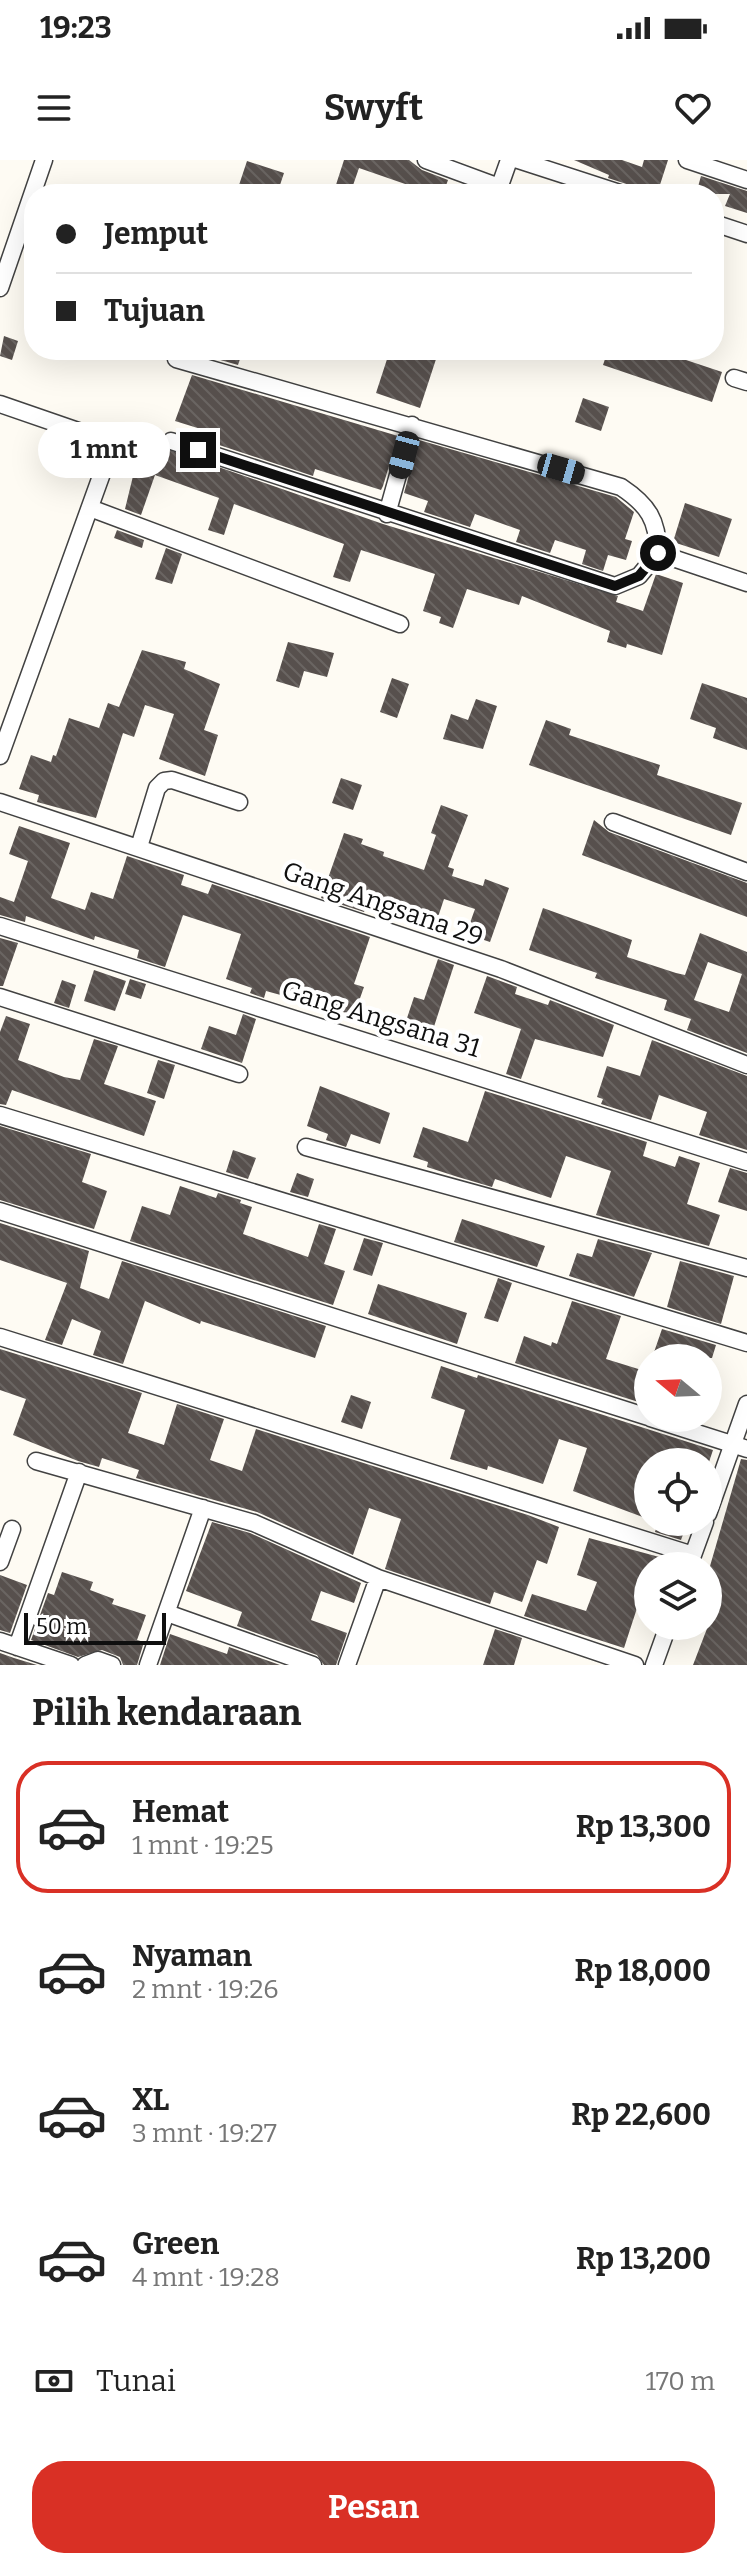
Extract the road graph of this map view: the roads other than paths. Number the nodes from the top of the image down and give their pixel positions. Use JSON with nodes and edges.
{"nodes":[{"id":1,"x":44,"y":160,"type":"edge"},
{"id":2,"x":426,"y":160,"type":"edge"},
{"id":3,"x":509,"y":160,"type":"edge"},
{"id":4,"x":518,"y":160,"type":"edge"},
{"id":5,"x":687,"y":160,"type":"edge"},
{"id":6,"x":747,"y":180,"type":"edge"},
{"id":7,"x":36,"y":184,"type":"edge"},
{"id":8,"x":482,"y":184,"type":"edge"},
{"id":9,"x":500,"y":184,"type":"edge"},
{"id":10,"x":592,"y":184,"type":"edge"},
{"id":11,"x":24,"y":218,"type":"edge"},
{"id":12,"x":724,"y":226,"type":"edge"},
{"id":13,"x":747,"y":232,"type":"edge"},
{"id":14,"x":0,"y":288,"type":"edge"},
{"id":15,"x":180,"y":360,"type":"edge"},
{"id":16,"x":0,"y":404,"type":"edge"},
{"id":17,"x":412,"y":425,"type":"junction"},
{"id":18,"x":171,"y":441,"type":"dead end"},
{"id":19,"x":90,"y":508,"type":"junction"},
{"id":20,"x":387,"y":514,"type":"junction"},
{"id":21,"x":658,"y":553,"type":"junction"},
{"id":22,"x":747,"y":583,"type":"edge"},
{"id":23,"x":400,"y":624,"type":"dead end"},
{"id":24,"x":1,"y":747,"type":"edge"},
{"id":25,"x":0,"y":802,"type":"edge"},
{"id":26,"x":239,"y":802,"type":"dead end"},
{"id":27,"x":613,"y":822,"type":"dead end"},
{"id":28,"x":139,"y":847,"type":"junction"},
{"id":29,"x":747,"y":872,"type":"edge"},
{"id":30,"x":0,"y":926,"type":"edge"},
{"id":31,"x":0,"y":997,"type":"edge"},
{"id":32,"x":747,"y":1065,"type":"edge"},
{"id":33,"x":239,"y":1074,"type":"dead end"},
{"id":34,"x":0,"y":1115,"type":"edge"},
{"id":35,"x":306,"y":1147,"type":"dead end"},
{"id":36,"x":747,"y":1162,"type":"edge"},
{"id":37,"x":0,"y":1211,"type":"edge"},
{"id":38,"x":747,"y":1268,"type":"edge"},
{"id":39,"x":0,"y":1337,"type":"edge"},
{"id":40,"x":747,"y":1343,"type":"edge"},
{"id":41,"x":747,"y":1404,"type":"edge"},
{"id":42,"x":634,"y":1413,"type":"edge"},
{"id":43,"x":694,"y":1432,"type":"edge"},
{"id":44,"x":740,"y":1446,"type":"edge"},
{"id":45,"x":36,"y":1461,"type":"dead end"},
{"id":46,"x":79,"y":1472,"type":"junction"},
{"id":47,"x":722,"y":1484,"type":"edge"},
{"id":48,"x":203,"y":1508,"type":"junction"},
{"id":49,"x":12,"y":1529,"type":"dead end"},
{"id":50,"x":663,"y":1552,"type":"edge"},
{"id":51,"x":0,"y":1562,"type":"edge"},
{"id":52,"x":378,"y":1578,"type":"junction"},
{"id":53,"x":167,"y":1613,"type":"junction"},
{"id":54,"x":663,"y":1640,"type":"edge"},
{"id":55,"x":0,"y":1641,"type":"edge"},
{"id":56,"x":17,"y":1647,"type":"junction"},
{"id":57,"x":71,"y":1665,"type":"edge"},
{"id":58,"x":85,"y":1665,"type":"edge"},
{"id":59,"x":112,"y":1665,"type":"edge"},
{"id":60,"x":148,"y":1665,"type":"edge"},
{"id":61,"x":313,"y":1665,"type":"edge"},
{"id":62,"x":347,"y":1665,"type":"edge"},
{"id":63,"x":635,"y":1665,"type":"edge"},
{"id":64,"x":654,"y":1665,"type":"edge"}],
"edges":[{"from":1,"to":7,"type":"street"},
{"from":2,"to":8,"type":"street"},
{"from":3,"to":9,"type":"street"},
{"from":4,"to":10,"type":"street"},
{"from":5,"to":6,"type":"street"},
{"from":11,"to":14,"type":"street"},
{"from":12,"to":13,"type":"street"},
{"from":15,"to":17,"type":"street"},
{"from":16,"to":19,"type":"street"},
{"from":17,"to":20,"type":"street"},
{"from":17,"to":21,"type":"street"},
{"from":18,"to":20,"type":"street"},
{"from":19,"to":23,"type":"street"},
{"from":19,"to":24,"type":"street"},
{"from":20,"to":21,"type":"street"},
{"from":21,"to":22,"type":"street"},
{"from":25,"to":28,"type":"street","name":"Gang Angsana 29"},
{"from":26,"to":28,"type":"street"},
{"from":27,"to":29,"type":"street"},
{"from":28,"to":32,"type":"street","name":"Gang Angsana 29"},
{"from":30,"to":36,"type":"street","name":"Gang Angsana 31"},
{"from":31,"to":33,"type":"street"},
{"from":34,"to":40,"type":"street"},
{"from":35,"to":38,"type":"street"},
{"from":37,"to":42,"type":"street"},
{"from":39,"to":50,"type":"street"},
{"from":41,"to":44,"type":"street"},
{"from":43,"to":44,"type":"street"},
{"from":44,"to":47,"type":"street"},
{"from":45,"to":46,"type":"street"},
{"from":46,"to":48,"type":"street"},
{"from":46,"to":56,"type":"street"},
{"from":48,"to":52,"type":"street"},
{"from":48,"to":53,"type":"street"},
{"from":49,"to":51,"type":"street"},
{"from":52,"to":62,"type":"street"},
{"from":52,"to":63,"type":"street"},
{"from":53,"to":60,"type":"street"},
{"from":53,"to":61,"type":"street"},
{"from":54,"to":64,"type":"street"},
{"from":55,"to":56,"type":"street"},
{"from":56,"to":57,"type":"street"},
{"from":58,"to":59,"type":"street"}]}
